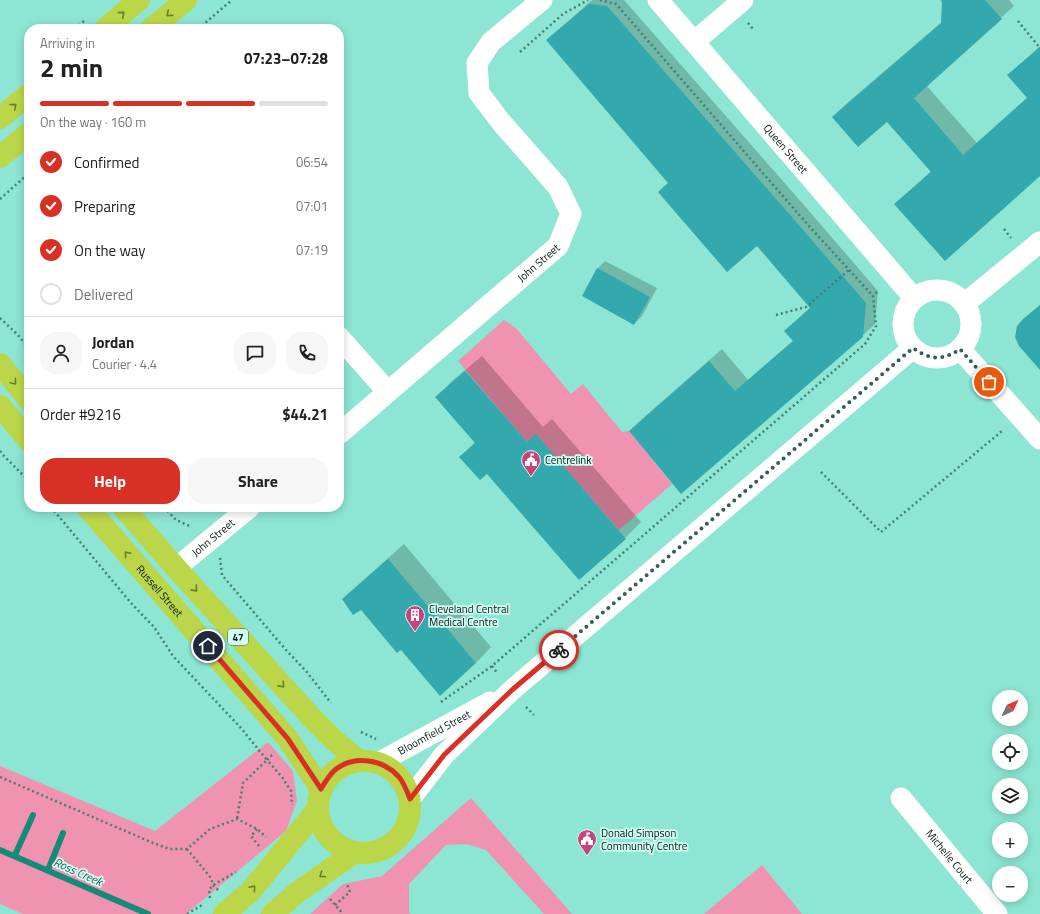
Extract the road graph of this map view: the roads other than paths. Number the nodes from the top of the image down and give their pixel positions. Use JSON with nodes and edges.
{"nodes":[{"id":1,"x":140,"y":0,"type":"edge"},
{"id":2,"x":186,"y":0,"type":"edge"},
{"id":3,"x":542,"y":0,"type":"edge"},
{"id":4,"x":658,"y":0,"type":"edge"},
{"id":5,"x":743,"y":0,"type":"edge"},
{"id":6,"x":111,"y":24,"type":"edge"},
{"id":7,"x":158,"y":24,"type":"edge"},
{"id":8,"x":694,"y":42,"type":"junction"},
{"id":9,"x":24,"y":98,"type":"edge"},
{"id":10,"x":0,"y":118,"type":"edge"},
{"id":11,"x":24,"y":137,"type":"edge"},
{"id":12,"x":0,"y":157,"type":"edge"},
{"id":13,"x":1040,"y":242,"type":"edge"},
{"id":14,"x":914,"y":298,"type":"junction"},
{"id":15,"x":964,"y":304,"type":"junction"},
{"id":16,"x":344,"y":344,"type":"edge"},
{"id":17,"x":913,"y":348,"type":"junction"},
{"id":18,"x":960,"y":349,"type":"junction"},
{"id":19,"x":0,"y":364,"type":"edge"},
{"id":20,"x":388,"y":392,"type":"junction"},
{"id":21,"x":24,"y":394,"type":"edge"},
{"id":22,"x":0,"y":406,"type":"edge"},
{"id":23,"x":344,"y":430,"type":"edge"},
{"id":24,"x":24,"y":435,"type":"edge"},
{"id":25,"x":1040,"y":439,"type":"edge"},
{"id":26,"x":91,"y":512,"type":"edge"},
{"id":27,"x":127,"y":512,"type":"edge"},
{"id":28,"x":244,"y":512,"type":"edge"},
{"id":29,"x":176,"y":568,"type":"junction"},
{"id":30,"x":512,"y":690,"type":"junction"},
{"id":31,"x":369,"y":762,"type":"junction"},
{"id":32,"x":901,"y":798,"type":"dead end"},
{"id":33,"x":319,"y":799,"type":"junction"},
{"id":34,"x":410,"y":799,"type":"junction"},
{"id":35,"x":354,"y":853,"type":"junction"},
{"id":36,"x":221,"y":908,"type":"edge"},
{"id":37,"x":272,"y":914,"type":"edge"},
{"id":38,"x":998,"y":914,"type":"edge"}],
"edges":[{"from":6,"to":1,"type":"highway","one_way":true},
{"from":2,"to":7,"type":"highway","one_way":true},
{"from":3,"to":20,"type":"street","name":"John Street"},
{"from":4,"to":8,"type":"street","name":"Queen Street"},
{"from":5,"to":8,"type":"street"},
{"from":8,"to":14,"type":"street","name":"Queen Street"},
{"from":10,"to":9,"type":"highway","one_way":true},
{"from":11,"to":12,"type":"highway"},
{"from":13,"to":15,"type":"street"},
{"from":14,"to":15,"type":"street"},
{"from":14,"to":17,"type":"street"},
{"from":15,"to":18,"type":"street"},
{"from":16,"to":20,"type":"street"},
{"from":17,"to":18,"type":"street"},
{"from":17,"to":30,"type":"street","name":"Bloomfield Street"},
{"from":18,"to":25,"type":"street"},
{"from":19,"to":21,"type":"highway","one_way":true},
{"from":20,"to":23,"type":"street","name":"John Street"},
{"from":22,"to":24,"type":"highway"},
{"from":33,"to":26,"type":"highway","name":"Russell Street","number":"47","one_way":true},
{"from":27,"to":29,"type":"highway","number":"47"},
{"from":28,"to":29,"type":"street","name":"John Street"},
{"from":29,"to":31,"type":"highway","number":"47","one_way":true},
{"from":30,"to":31,"type":"street","name":"Bloomfield Street"},
{"from":30,"to":34,"type":"street","name":"Bloomfield Street"},
{"from":31,"to":33,"type":"highway"},
{"from":31,"to":34,"type":"highway","number":"47"},
{"from":32,"to":38,"type":"street","name":"Michelle Court"},
{"from":33,"to":35,"type":"highway","number":"47"},
{"from":36,"to":33,"type":"highway","one_way":true},
{"from":34,"to":35,"type":"highway","number":"47"},
{"from":35,"to":37,"type":"highway","one_way":true}]}
